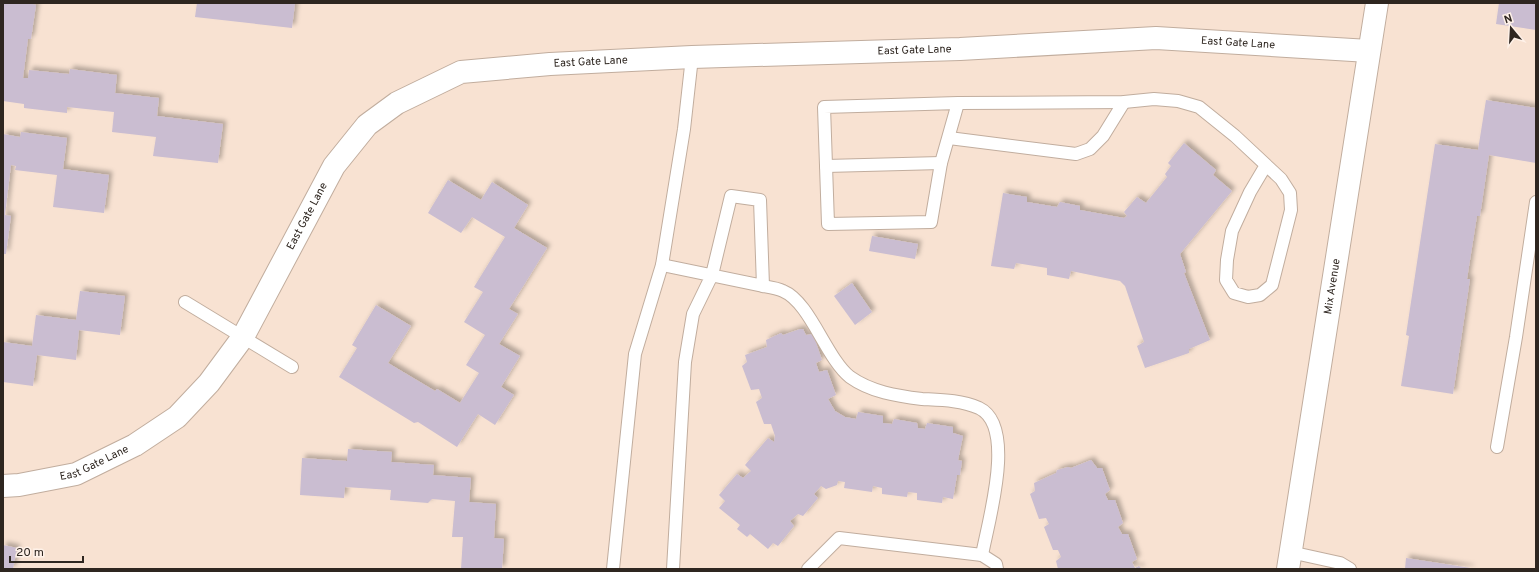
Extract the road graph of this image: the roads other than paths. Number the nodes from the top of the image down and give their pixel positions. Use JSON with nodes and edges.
{"nodes":[{"id":1,"x":1377,"y":3,"type":"edge"},
{"id":2,"x":1370,"y":51,"type":"junction"},
{"id":3,"x":692,"y":57,"type":"junction"},
{"id":4,"x":1124,"y":102,"type":"junction"},
{"id":5,"x":958,"y":103,"type":"junction"},
{"id":6,"x":949,"y":138,"type":"junction"},
{"id":7,"x":941,"y":162,"type":"junction"},
{"id":8,"x":1266,"y":165,"type":"junction"},
{"id":9,"x":826,"y":166,"type":"junction"},
{"id":10,"x":1536,"y":202,"type":"edge"},
{"id":11,"x":662,"y":265,"type":"junction"},
{"id":12,"x":712,"y":275,"type":"junction"},
{"id":13,"x":763,"y":286,"type":"junction"},
{"id":14,"x":186,"y":302,"type":"dead end"},
{"id":15,"x":243,"y":337,"type":"junction"},
{"id":16,"x":292,"y":367,"type":"dead end"},
{"id":17,"x":1497,"y":447,"type":"dead end"},
{"id":18,"x":3,"y":486,"type":"edge"},
{"id":19,"x":982,"y":555,"type":"junction"},
{"id":20,"x":1289,"y":561,"type":"edge"},
{"id":21,"x":613,"y":569,"type":"edge"},
{"id":22,"x":673,"y":569,"type":"edge"},
{"id":23,"x":808,"y":569,"type":"edge"},
{"id":24,"x":997,"y":569,"type":"edge"},
{"id":25,"x":1350,"y":569,"type":"edge"}],
"edges":[{"from":1,"to":2,"type":"street","name":"Mix Avenue"},
{"from":2,"to":3,"type":"street","name":"East Gate Lane"},
{"from":2,"to":20,"type":"street","name":"Mix Avenue"},
{"from":3,"to":11,"type":"lane"},
{"from":3,"to":15,"type":"street","name":"East Gate Lane"},
{"from":4,"to":5,"type":"lane"},
{"from":4,"to":6,"type":"lane"},
{"from":4,"to":8,"type":"lane"},
{"from":5,"to":6,"type":"lane"},
{"from":5,"to":9,"type":"lane"},
{"from":6,"to":7,"type":"lane"},
{"from":7,"to":9,"type":"lane"},
{"from":7,"to":9,"type":"lane"},
{"from":8,"to":8,"type":"lane"},
{"from":10,"to":17,"type":"lane"},
{"from":11,"to":12,"type":"lane"},
{"from":11,"to":21,"type":"lane"},
{"from":12,"to":13,"type":"lane"},
{"from":12,"to":13,"type":"lane"},
{"from":12,"to":22,"type":"lane"},
{"from":13,"to":19,"type":"lane"},
{"from":14,"to":15,"type":"lane"},
{"from":15,"to":16,"type":"lane"},
{"from":15,"to":18,"type":"street","name":"East Gate Lane"},
{"from":19,"to":23,"type":"lane"},
{"from":19,"to":24,"type":"lane"},
{"from":20,"to":25,"type":"lane"}]}
